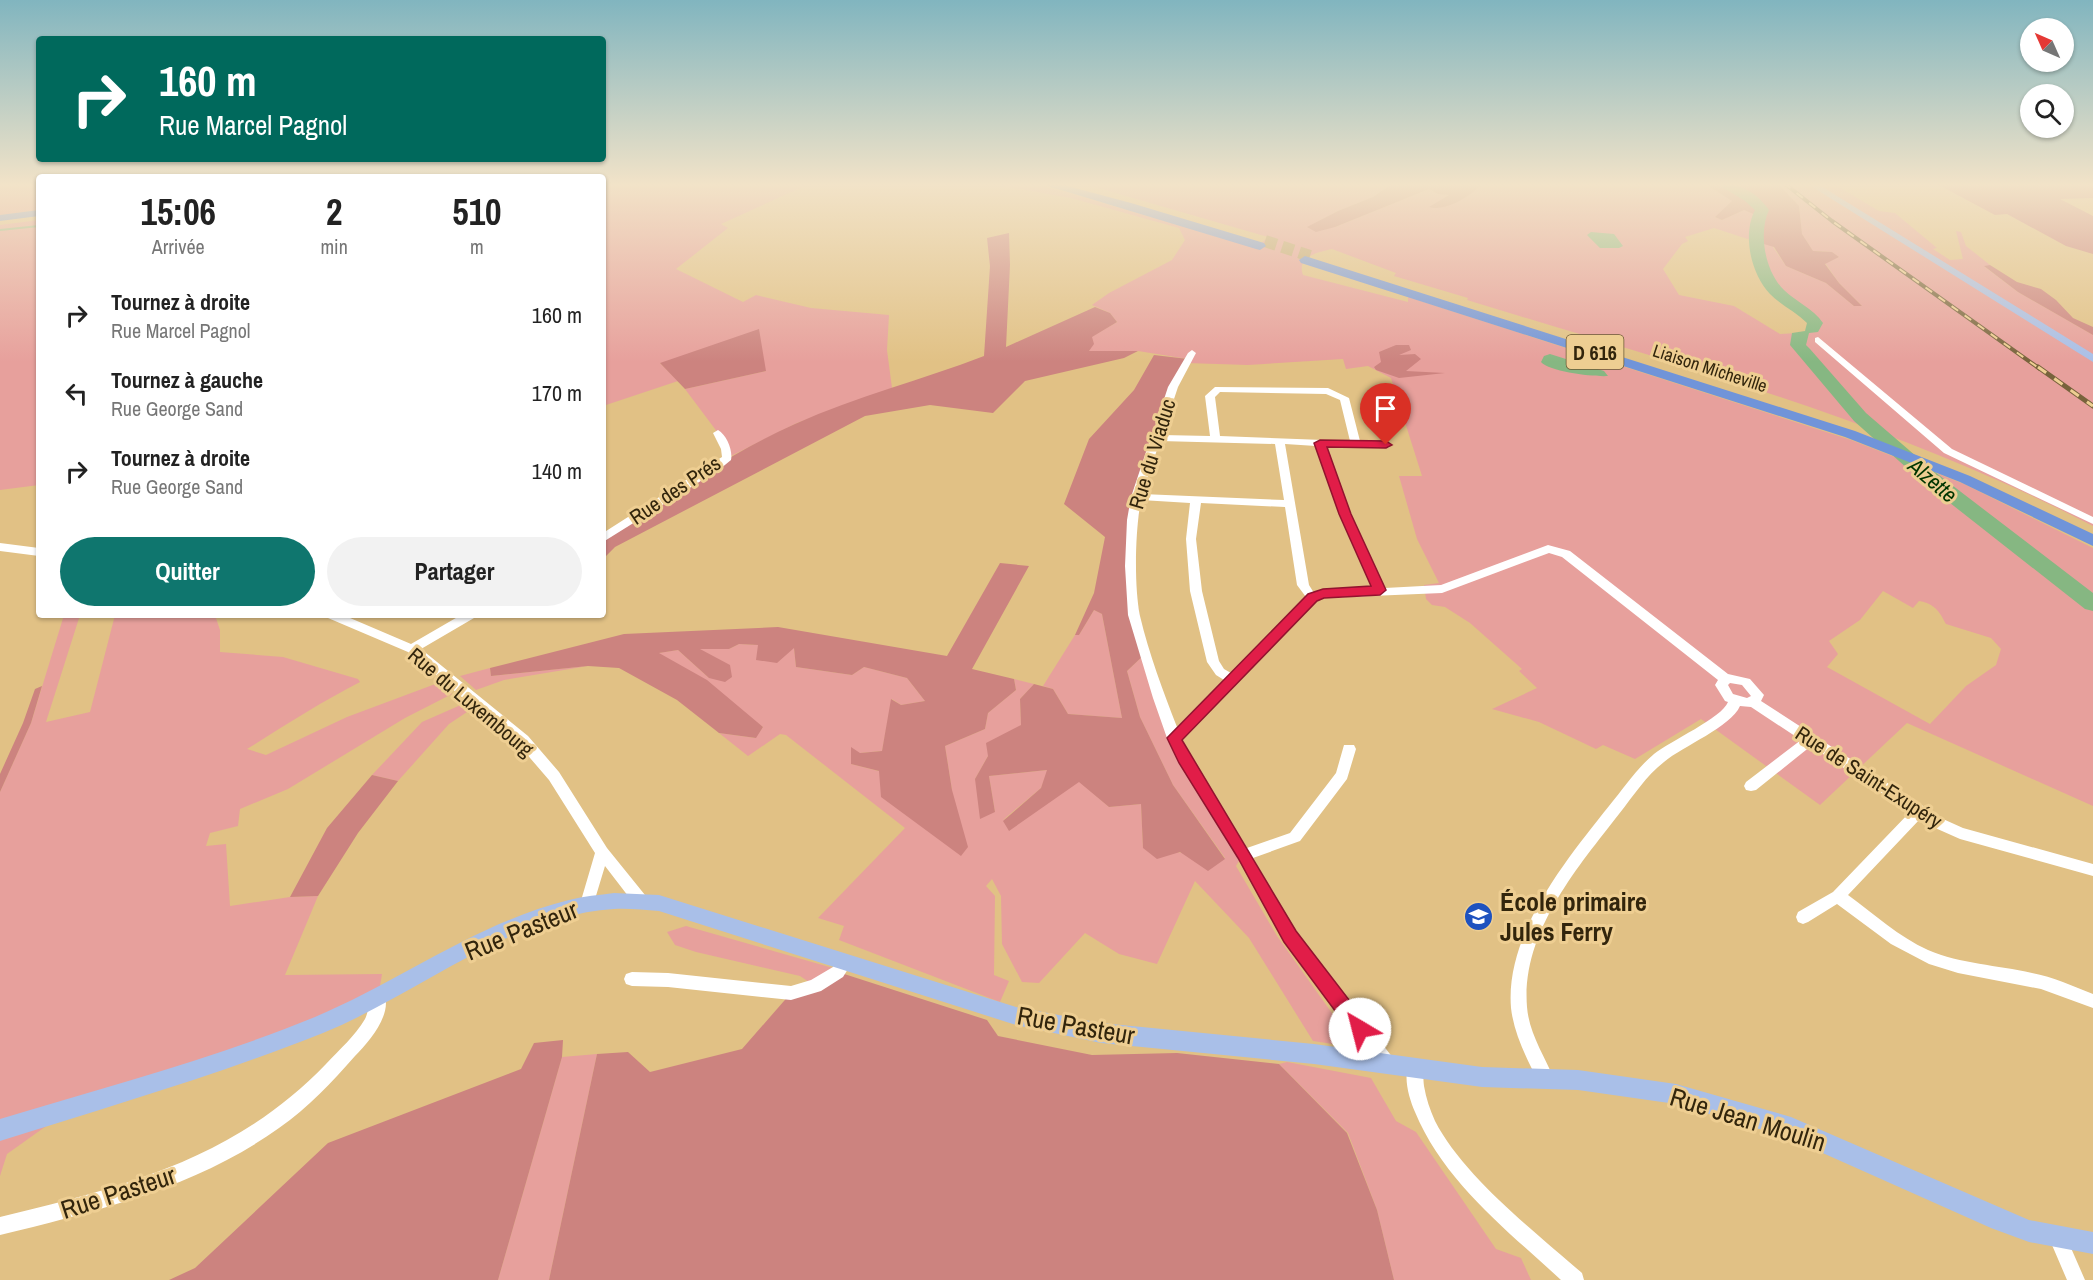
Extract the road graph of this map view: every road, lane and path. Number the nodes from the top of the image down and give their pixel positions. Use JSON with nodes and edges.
{"nodes":[{"id":1,"x":1908,"y":243,"type":"edge"},
{"id":2,"x":1818,"y":340,"type":"dead end"},
{"id":3,"x":1192,"y":353,"type":"dead end"},
{"id":4,"x":2093,"y":359,"type":"edge"},
{"id":5,"x":718,"y":434,"type":"dead end"},
{"id":6,"x":1154,"y":438,"type":"junction"},
{"id":7,"x":1215,"y":439,"type":"junction"},
{"id":8,"x":1280,"y":442,"type":"junction"},
{"id":9,"x":1320,"y":443,"type":"junction"},
{"id":10,"x":1356,"y":444,"type":"junction"},
{"id":11,"x":1386,"y":445,"type":"dead end"},
{"id":12,"x":1892,"y":445,"type":"junction"},
{"id":13,"x":1137,"y":497,"type":"junction"},
{"id":14,"x":1196,"y":501,"type":"junction"},
{"id":15,"x":1289,"y":504,"type":"junction"},
{"id":16,"x":2093,"y":520,"type":"edge"},
{"id":17,"x":2093,"y":532,"type":"edge"},
{"id":18,"x":606,"y":536,"type":"edge"},
{"id":19,"x":2093,"y":541,"type":"edge"},
{"id":20,"x":0,"y":547,"type":"edge"},
{"id":21,"x":36,"y":552,"type":"edge"},
{"id":22,"x":1380,"y":590,"type":"junction"},
{"id":23,"x":1312,"y":598,"type":"junction"},
{"id":24,"x":339,"y":618,"type":"edge"},
{"id":25,"x":465,"y":618,"type":"edge"},
{"id":26,"x":412,"y":649,"type":"junction"},
{"id":27,"x":1233,"y":680,"type":"junction"},
{"id":28,"x":1726,"y":680,"type":"junction"},
{"id":29,"x":1735,"y":701,"type":"junction"},
{"id":30,"x":1753,"y":702,"type":"junction"},
{"id":31,"x":1174,"y":738,"type":"junction"},
{"id":32,"x":1810,"y":740,"type":"junction"},
{"id":33,"x":1349,"y":749,"type":"dead end"},
{"id":34,"x":1751,"y":786,"type":"dead end"},
{"id":35,"x":1918,"y":811,"type":"junction"},
{"id":36,"x":602,"y":852,"type":"junction"},
{"id":37,"x":1244,"y":855,"type":"junction"},
{"id":38,"x":2093,"y":870,"type":"edge"},
{"id":39,"x":1838,"y":896,"type":"junction"},
{"id":40,"x":640,"y":900,"type":"junction"},
{"id":41,"x":587,"y":904,"type":"junction"},
{"id":42,"x":1803,"y":917,"type":"dead end"},
{"id":43,"x":845,"y":961,"type":"junction"},
{"id":44,"x":632,"y":979,"type":"dead end"},
{"id":45,"x":378,"y":998,"type":"junction"},
{"id":46,"x":2093,"y":1001,"type":"edge"},
{"id":47,"x":1314,"y":1054,"type":"joint"},
{"id":48,"x":1388,"y":1065,"type":"junction"},
{"id":49,"x":1415,"y":1069,"type":"junction"},
{"id":50,"x":1546,"y":1079,"type":"junction"},
{"id":51,"x":0,"y":1130,"type":"edge"},
{"id":52,"x":0,"y":1226,"type":"edge"},
{"id":53,"x":2058,"y":1238,"type":"junction"},
{"id":54,"x":2093,"y":1243,"type":"edge"},
{"id":55,"x":1575,"y":1280,"type":"edge"},
{"id":56,"x":2076,"y":1280,"type":"edge"}],
"edges":[{"from":1,"to":4,"type":"main road"},
{"from":2,"to":16,"type":"street"},
{"from":3,"to":6,"type":"street","name":"Rue du Viaduc"},
{"from":5,"to":18,"type":"street","name":"Rue des Prés"},
{"from":6,"to":7,"type":"street"},
{"from":6,"to":13,"type":"street","name":"Rue du Viaduc"},
{"from":7,"to":8,"type":"street"},
{"from":7,"to":10,"type":"street"},
{"from":8,"to":9,"type":"street"},
{"from":8,"to":15,"type":"street"},
{"from":9,"to":10,"type":"street"},
{"from":9,"to":22,"type":"street"},
{"from":10,"to":11,"type":"street"},
{"from":12,"to":12,"type":"highway","name":"Liaison Micheville","number":"D 616"},
{"from":12,"to":17,"type":"highway","name":"Liaison Micheville","number":"D 616"},
{"from":12,"to":19,"type":"highway","name":"Liaison Micheville","number":"D 616"},
{"from":13,"to":14,"type":"street"},
{"from":13,"to":31,"type":"street","name":"Rue du Viaduc"},
{"from":14,"to":15,"type":"street"},
{"from":14,"to":27,"type":"street"},
{"from":15,"to":23,"type":"street"},
{"from":20,"to":21,"type":"street"},
{"from":22,"to":23,"type":"street"},
{"from":22,"to":28,"type":"street"},
{"from":23,"to":27,"type":"street"},
{"from":24,"to":26,"type":"street","name":"Rue du Luxembourg"},
{"from":25,"to":26,"type":"street"},
{"from":26,"to":36,"type":"street","name":"Rue du Luxembourg"},
{"from":27,"to":31,"type":"street"},
{"from":28,"to":29,"type":"street"},
{"from":28,"to":30,"type":"street"},
{"from":29,"to":30,"type":"street"},
{"from":29,"to":50,"type":"street"},
{"from":30,"to":32,"type":"street","name":"Rue de Saint-Exupéry"},
{"from":31,"to":37,"type":"street","name":"Rue du Viaduc"},
{"from":32,"to":34,"type":"street"},
{"from":32,"to":35,"type":"street","name":"Rue de Saint-Exupéry"},
{"from":33,"to":37,"type":"street"},
{"from":35,"to":38,"type":"street","name":"Rue de Saint-Exupéry"},
{"from":35,"to":39,"type":"street"},
{"from":36,"to":40,"type":"street","name":"Rue du Luxembourg"},
{"from":36,"to":41,"type":"street"},
{"from":37,"to":48,"type":"street","name":"Rue du Viaduc"},
{"from":39,"to":42,"type":"street"},
{"from":39,"to":46,"type":"street"},
{"from":40,"to":41,"type":"main road","name":"Rue Pasteur"},
{"from":40,"to":43,"type":"main road","name":"Rue Pasteur"},
{"from":41,"to":45,"type":"main road","name":"Rue Pasteur"},
{"from":43,"to":44,"type":"street"},
{"from":43,"to":47,"type":"main road","name":"Rue Pasteur"},
{"from":45,"to":51,"type":"main road","name":"Rue Pasteur"},
{"from":45,"to":52,"type":"street","name":"Rue Pasteur"},
{"from":47,"to":48,"type":"main road","name":"Rue Jean Moulin"},
{"from":48,"to":49,"type":"main road","name":"Rue Jean Moulin"},
{"from":49,"to":50,"type":"main road","name":"Rue Jean Moulin"},
{"from":49,"to":55,"type":"street"},
{"from":50,"to":53,"type":"main road","name":"Rue Jean Moulin"},
{"from":53,"to":54,"type":"main road","name":"Rue Jean Moulin"},
{"from":53,"to":56,"type":"street"}]}
